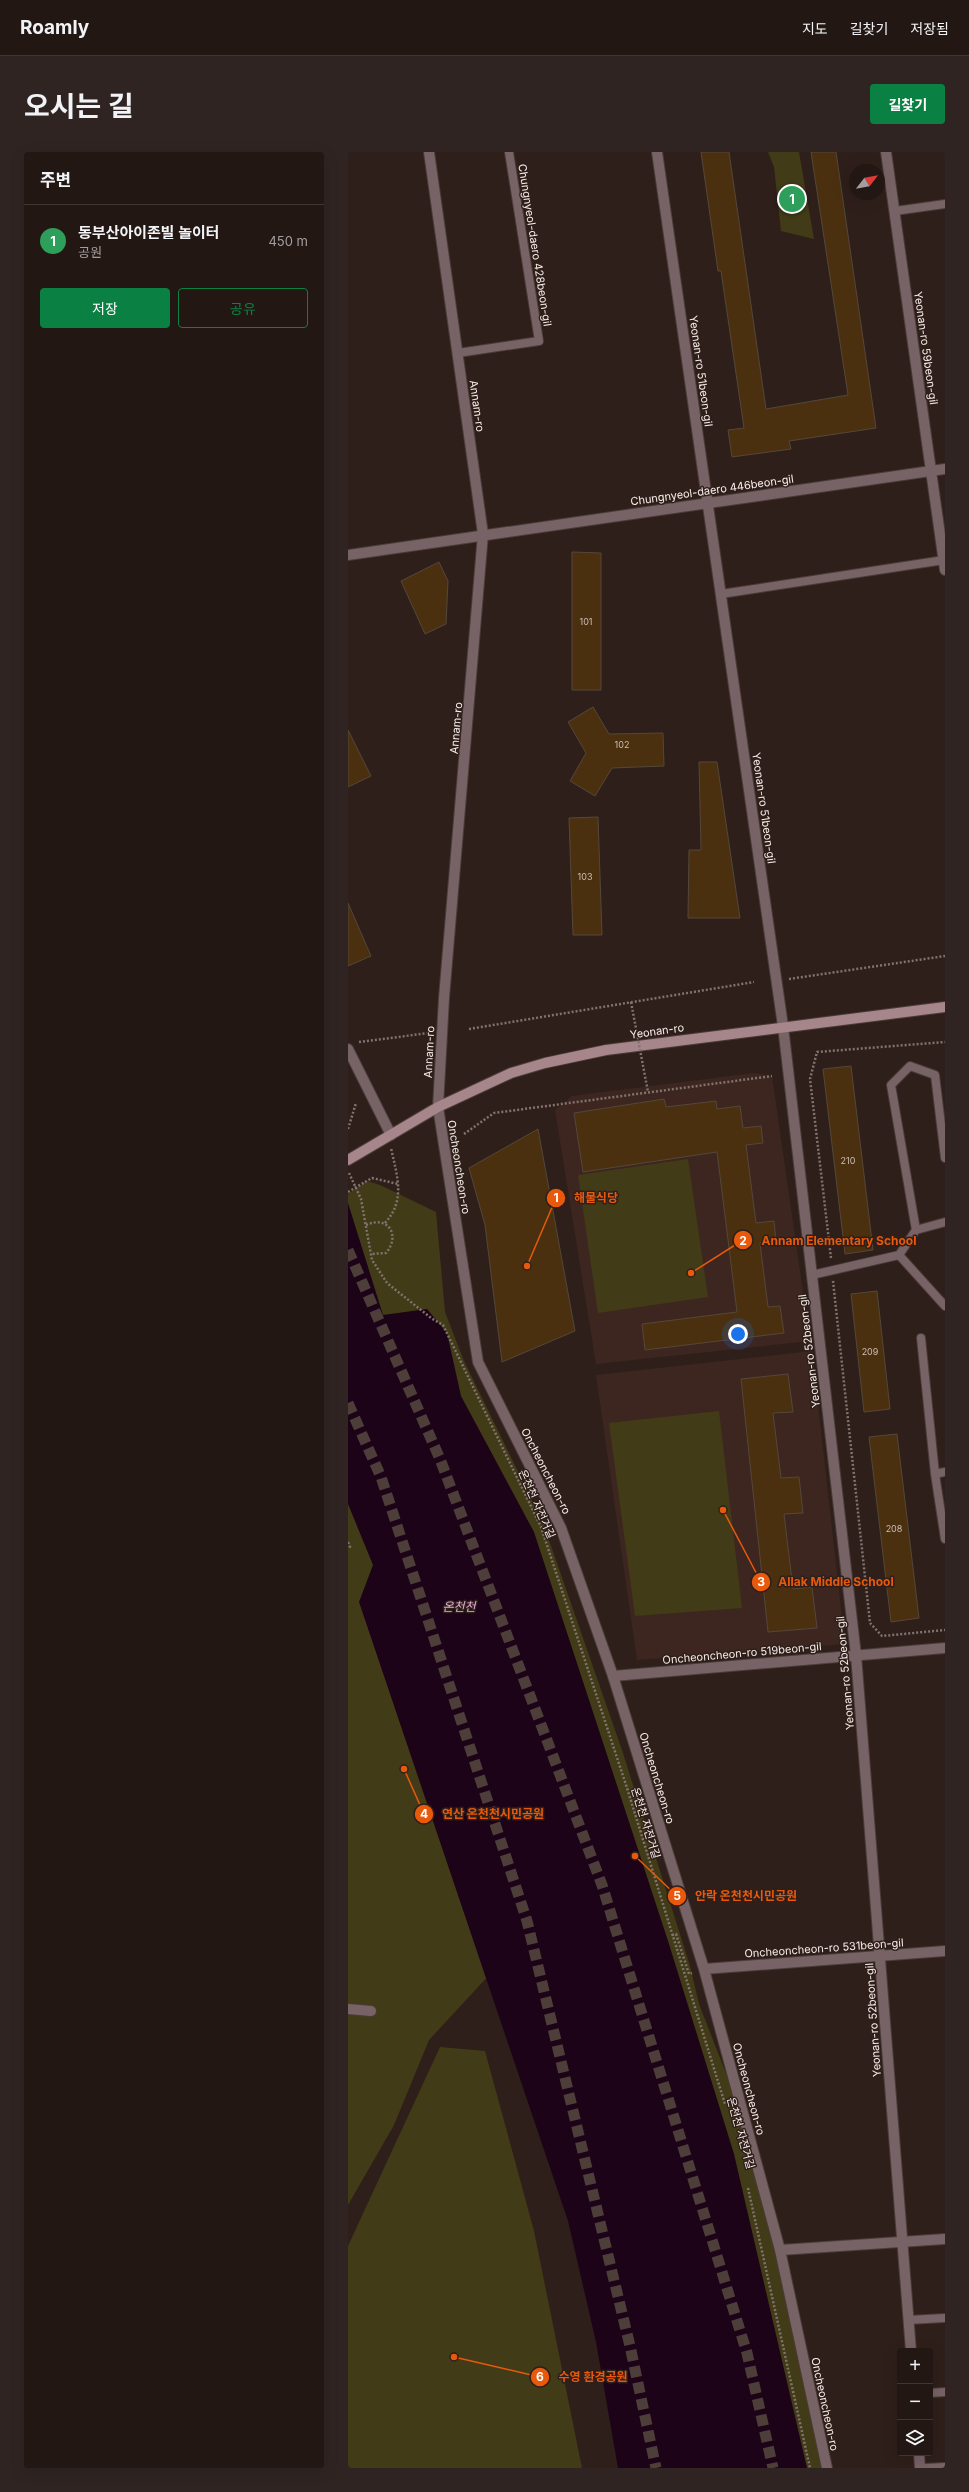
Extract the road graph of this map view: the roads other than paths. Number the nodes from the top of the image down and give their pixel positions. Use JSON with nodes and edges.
{"nodes":[{"id":1,"x":428,"y":152,"type":"edge"},
{"id":2,"x":509,"y":152,"type":"edge"},
{"id":3,"x":657,"y":152,"type":"edge"},
{"id":4,"x":886,"y":152,"type":"edge"},
{"id":5,"x":945,"y":204,"type":"edge"},
{"id":6,"x":895,"y":211,"type":"junction"},
{"id":7,"x":458,"y":353,"type":"junction"},
{"id":8,"x":945,"y":469,"type":"edge"},
{"id":9,"x":931,"y":471,"type":"junction"},
{"id":10,"x":708,"y":503,"type":"junction"},
{"id":11,"x":483,"y":534,"type":"junction"},
{"id":12,"x":348,"y":555,"type":"edge"},
{"id":13,"x":944,"y":560,"type":"junction"},
{"id":14,"x":945,"y":570,"type":"edge"},
{"id":15,"x":721,"y":594,"type":"junction"},
{"id":16,"x":945,"y":1007,"type":"edge"},
{"id":17,"x":783,"y":1026,"type":"junction"},
{"id":18,"x":348,"y":1049,"type":"edge"},
{"id":19,"x":438,"y":1107,"type":"junction"},
{"id":20,"x":390,"y":1135,"type":"junction"},
{"id":21,"x":945,"y":1158,"type":"edge"},
{"id":22,"x":348,"y":1160,"type":"edge"},
{"id":23,"x":945,"y":1222,"type":"edge"},
{"id":24,"x":916,"y":1230,"type":"junction"},
{"id":25,"x":899,"y":1255,"type":"junction"},
{"id":26,"x":812,"y":1275,"type":"junction"},
{"id":27,"x":945,"y":1306,"type":"edge"},
{"id":28,"x":920,"y":1338,"type":"dead end"},
{"id":29,"x":945,"y":1472,"type":"edge"},
{"id":30,"x":935,"y":1474,"type":"junction"},
{"id":31,"x":945,"y":1539,"type":"edge"},
{"id":32,"x":945,"y":1648,"type":"edge"},
{"id":33,"x":856,"y":1656,"type":"junction"},
{"id":34,"x":613,"y":1676,"type":"junction"},
{"id":35,"x":945,"y":1951,"type":"edge"},
{"id":36,"x":880,"y":1956,"type":"junction"},
{"id":37,"x":704,"y":1969,"type":"junction"},
{"id":38,"x":348,"y":2009,"type":"edge"},
{"id":39,"x":372,"y":2011,"type":"dead end"},
{"id":40,"x":945,"y":2239,"type":"edge"},
{"id":41,"x":902,"y":2242,"type":"junction"},
{"id":42,"x":780,"y":2250,"type":"junction"},
{"id":43,"x":945,"y":2318,"type":"edge"},
{"id":44,"x":908,"y":2320,"type":"junction"},
{"id":45,"x":911,"y":2348,"type":"edge"},
{"id":46,"x":945,"y":2392,"type":"edge"},
{"id":47,"x":933,"y":2393,"type":"edge"},
{"id":48,"x":918,"y":2456,"type":"edge"},
{"id":49,"x":945,"y":2467,"type":"edge"},
{"id":50,"x":827,"y":2468,"type":"edge"},
{"id":51,"x":920,"y":2468,"type":"edge"},
{"id":52,"x":924,"y":2468,"type":"edge"}],
"edges":[{"from":1,"to":7,"type":"street","name":"Annam-ro"},
{"from":2,"to":7,"type":"lane","name":"Chungnyeol-daero 428beon-gil"},
{"from":3,"to":10,"type":"street","name":"Yeonan-ro 51beon-gil"},
{"from":4,"to":6,"type":"street","name":"Yeonan-ro 59beon-gil"},
{"from":5,"to":6,"type":"lane"},
{"from":6,"to":9,"type":"street","name":"Yeonan-ro 59beon-gil"},
{"from":7,"to":11,"type":"street","name":"Annam-ro"},
{"from":8,"to":9,"type":"street","name":"Chungnyeol-daero 446beon-gil"},
{"from":9,"to":10,"type":"street","name":"Chungnyeol-daero 446beon-gil"},
{"from":9,"to":13,"type":"street","name":"Yeonan-ro 59beon-gil"},
{"from":10,"to":11,"type":"street","name":"Chungnyeol-daero 446beon-gil"},
{"from":10,"to":15,"type":"street","name":"Yeonan-ro 51beon-gil"},
{"from":11,"to":12,"type":"street","name":"Chungnyeol-daero 446beon-gil"},
{"from":11,"to":19,"type":"street","name":"Annam-ro"},
{"from":13,"to":14,"type":"street","name":"Yeonan-ro 59beon-gil"},
{"from":13,"to":15,"type":"lane"},
{"from":15,"to":17,"type":"street","name":"Yeonan-ro 51beon-gil"},
{"from":16,"to":17,"type":"main road","name":"Yeonan-ro"},
{"from":17,"to":19,"type":"main road","name":"Yeonan-ro"},
{"from":17,"to":26,"type":"street","name":"Yeonan-ro 52beon-gil"},
{"from":18,"to":20,"type":"street"},
{"from":19,"to":20,"type":"main road","name":"Yeonan-ro"},
{"from":19,"to":34,"type":"street","name":"Oncheoncheon-ro"},
{"from":20,"to":22,"type":"main road","name":"Yeonan-ro"},
{"from":21,"to":24,"type":"lane"},
{"from":23,"to":24,"type":"lane"},
{"from":24,"to":25,"type":"lane"},
{"from":25,"to":26,"type":"lane"},
{"from":25,"to":27,"type":"lane"},
{"from":26,"to":33,"type":"street","name":"Yeonan-ro 52beon-gil"},
{"from":28,"to":30,"type":"lane"},
{"from":29,"to":30,"type":"lane"},
{"from":30,"to":31,"type":"lane"},
{"from":32,"to":33,"type":"street","name":"Oncheoncheon-ro 519beon-gil"},
{"from":33,"to":34,"type":"street","name":"Oncheoncheon-ro 519beon-gil"},
{"from":33,"to":36,"type":"street","name":"Yeonan-ro 52beon-gil"},
{"from":34,"to":37,"type":"street","name":"Oncheoncheon-ro"},
{"from":35,"to":36,"type":"street","name":"Oncheoncheon-ro 531beon-gil"},
{"from":36,"to":37,"type":"street","name":"Oncheoncheon-ro 531beon-gil"},
{"from":36,"to":41,"type":"street","name":"Yeonan-ro 52beon-gil"},
{"from":37,"to":42,"type":"street","name":"Oncheoncheon-ro"},
{"from":38,"to":39,"type":"street"},
{"from":40,"to":41,"type":"street"},
{"from":41,"to":42,"type":"street"},
{"from":41,"to":44,"type":"street","name":"Yeonan-ro 52beon-gil"},
{"from":42,"to":50,"type":"street","name":"Oncheoncheon-ro"},
{"from":43,"to":44,"type":"lane"},
{"from":44,"to":45,"type":"street","name":"Yeonan-ro 52beon-gil"},
{"from":46,"to":47,"type":"lane"},
{"from":48,"to":51,"type":"street"},
{"from":49,"to":52,"type":"lane"}]}
